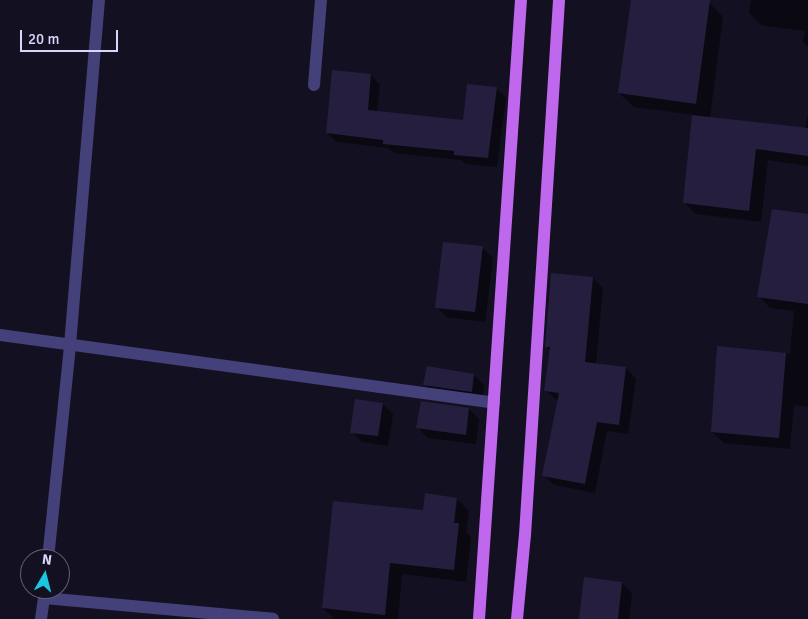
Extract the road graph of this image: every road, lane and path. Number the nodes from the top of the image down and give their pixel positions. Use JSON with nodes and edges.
{"nodes":[{"id":1,"x":99,"y":0,"type":"edge"},
{"id":2,"x":320,"y":0,"type":"edge"},
{"id":3,"x":521,"y":0,"type":"edge"},
{"id":4,"x":559,"y":0,"type":"edge"},
{"id":5,"x":314,"y":85,"type":"dead end"},
{"id":6,"x":0,"y":335,"type":"edge"},
{"id":7,"x":70,"y":345,"type":"junction"},
{"id":8,"x":494,"y":403,"type":"junction"},
{"id":9,"x":49,"y":549,"type":"edge"},
{"id":10,"x":70,"y":597,"type":"edge"},
{"id":11,"x":43,"y":599,"type":"edge"},
{"id":12,"x":41,"y":619,"type":"edge"},
{"id":13,"x":273,"y":619,"type":"edge"},
{"id":14,"x":479,"y":619,"type":"edge"},
{"id":15,"x":517,"y":619,"type":"edge"}],
"edges":[{"from":1,"to":7,"type":"street"},
{"from":2,"to":5,"type":"street"},
{"from":3,"to":8,"type":"main road"},
{"from":4,"to":15,"type":"main road"},
{"from":6,"to":7,"type":"street"},
{"from":7,"to":8,"type":"street"},
{"from":7,"to":9,"type":"street"},
{"from":8,"to":14,"type":"main road"},
{"from":10,"to":13,"type":"street"},
{"from":11,"to":12,"type":"street"}]}
